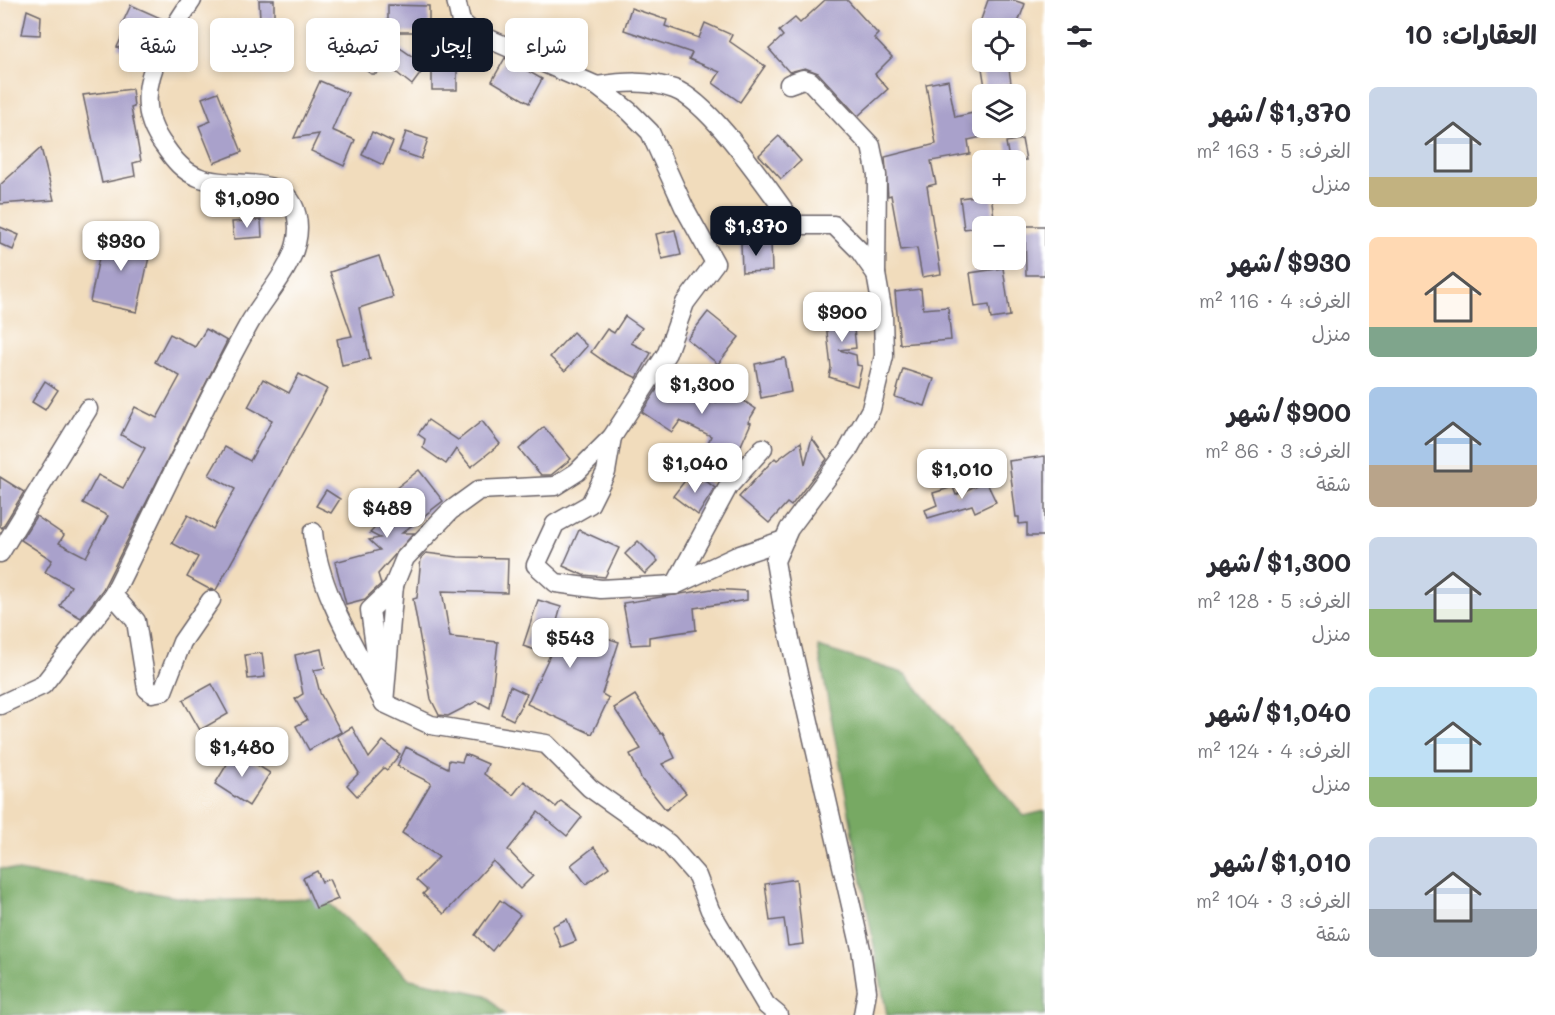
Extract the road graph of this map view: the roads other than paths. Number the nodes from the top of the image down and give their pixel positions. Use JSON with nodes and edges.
{"nodes":[{"id":1,"x":192,"y":0,"type":"edge"},
{"id":2,"x":456,"y":0,"type":"edge"},
{"id":3,"x":789,"y":84,"type":"dead end"},
{"id":4,"x":597,"y":86,"type":"junction"},
{"id":5,"x":876,"y":274,"type":"junction"},
{"id":6,"x":88,"y":409,"type":"dead end"},
{"id":7,"x":612,"y":437,"type":"junction"},
{"id":8,"x":763,"y":448,"type":"dead end"},
{"id":9,"x":313,"y":532,"type":"dead end"},
{"id":10,"x":784,"y":540,"type":"junction"},
{"id":11,"x":0,"y":553,"type":"edge"},
{"id":12,"x":675,"y":585,"type":"junction"},
{"id":13,"x":113,"y":595,"type":"junction"},
{"id":14,"x":211,"y":600,"type":"dead end"},
{"id":15,"x":384,"y":703,"type":"junction"},
{"id":16,"x":0,"y":705,"type":"edge"},
{"id":17,"x":778,"y":1015,"type":"edge"},
{"id":18,"x":863,"y":1015,"type":"edge"}],
"edges":[{"from":1,"to":13,"type":"street"},
{"from":2,"to":4,"type":"street"},
{"from":3,"to":5,"type":"street"},
{"from":4,"to":5,"type":"street"},
{"from":4,"to":7,"type":"street"},
{"from":5,"to":10,"type":"street"},
{"from":6,"to":11,"type":"street"},
{"from":7,"to":12,"type":"street"},
{"from":7,"to":15,"type":"street"},
{"from":8,"to":12,"type":"street"},
{"from":9,"to":15,"type":"street"},
{"from":10,"to":12,"type":"street"},
{"from":10,"to":18,"type":"street"},
{"from":13,"to":14,"type":"street"},
{"from":13,"to":16,"type":"street"},
{"from":15,"to":17,"type":"street"}]}
